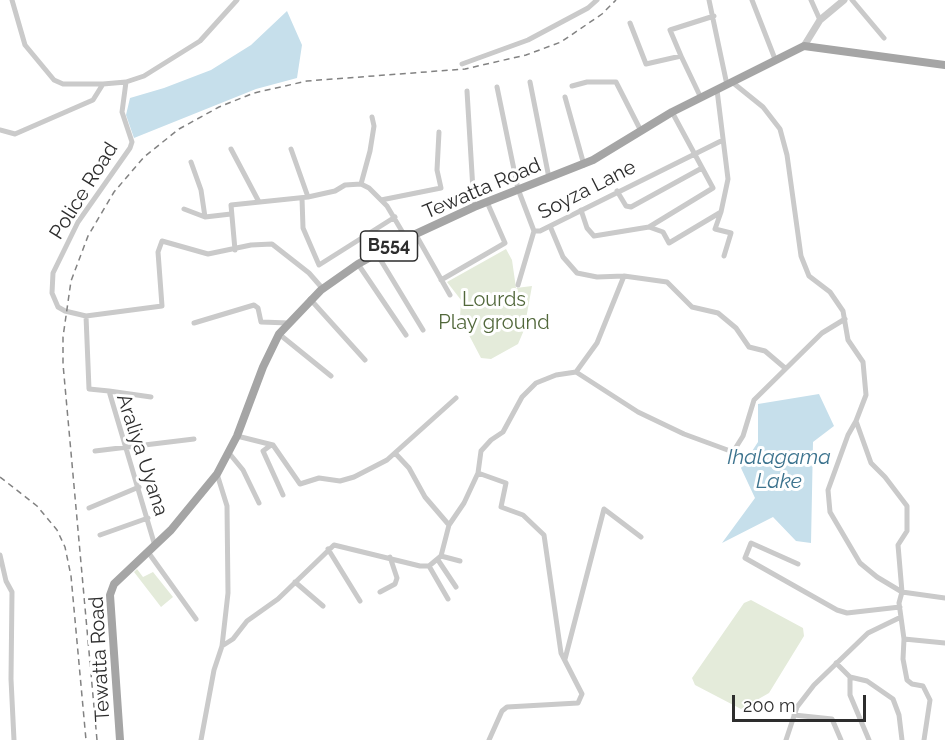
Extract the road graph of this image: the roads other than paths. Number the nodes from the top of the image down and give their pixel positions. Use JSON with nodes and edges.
{"nodes":[{"id":1,"x":12,"y":0,"type":"edge"},
{"id":2,"x":237,"y":0,"type":"edge"},
{"id":3,"x":597,"y":0,"type":"edge"},
{"id":4,"x":709,"y":0,"type":"edge"},
{"id":5,"x":752,"y":0,"type":"edge"},
{"id":6,"x":811,"y":0,"type":"edge"},
{"id":7,"x":844,"y":0,"type":"edge"},
{"id":8,"x":852,"y":0,"type":"edge"},
{"id":9,"x":714,"y":16,"type":"junction"},
{"id":10,"x":820,"y":20,"type":"junction"},
{"id":11,"x":630,"y":23,"type":"dead end"},
{"id":12,"x":884,"y":38,"type":"dead end"},
{"id":13,"x":804,"y":46,"type":"junction"},
{"id":14,"x":681,"y":56,"type":"junction"},
{"id":15,"x":775,"y":59,"type":"junction"},
{"id":16,"x":462,"y":64,"type":"dead end"},
{"id":17,"x":945,"y":65,"type":"edge"},
{"id":18,"x":126,"y":82,"type":"junction"},
{"id":19,"x":530,"y":82,"type":"dead end"},
{"id":20,"x":103,"y":84,"type":"junction"},
{"id":21,"x":729,"y":84,"type":"junction"},
{"id":22,"x":572,"y":86,"type":"dead end"},
{"id":23,"x":497,"y":87,"type":"dead end"},
{"id":24,"x":717,"y":90,"type":"junction"},
{"id":25,"x":467,"y":91,"type":"dead end"},
{"id":26,"x":565,"y":97,"type":"dead end"},
{"id":27,"x":701,"y":98,"type":"junction"},
{"id":28,"x":672,"y":112,"type":"junction"},
{"id":29,"x":372,"y":117,"type":"dead end"},
{"id":30,"x":0,"y":130,"type":"edge"},
{"id":31,"x":641,"y":131,"type":"junction"},
{"id":32,"x":439,"y":132,"type":"dead end"},
{"id":33,"x":723,"y":140,"type":"junction"},
{"id":34,"x":231,"y":149,"type":"dead end"},
{"id":35,"x":291,"y":149,"type":"dead end"},
{"id":36,"x":693,"y":153,"type":"junction"},
{"id":37,"x":191,"y":162,"type":"dead end"},
{"id":38,"x":584,"y":165,"type":"junction"},
{"id":39,"x":702,"y":168,"type":"junction"},
{"id":40,"x":549,"y":178,"type":"junction"},
{"id":41,"x":361,"y":184,"type":"junction"},
{"id":42,"x":518,"y":189,"type":"junction"},
{"id":43,"x":617,"y":191,"type":"junction"},
{"id":44,"x":305,"y":197,"type":"junction"},
{"id":45,"x":381,"y":200,"type":"junction"},
{"id":46,"x":259,"y":202,"type":"junction"},
{"id":47,"x":487,"y":202,"type":"junction"},
{"id":48,"x":474,"y":207,"type":"junction"},
{"id":49,"x":184,"y":209,"type":"dead end"},
{"id":50,"x":580,"y":210,"type":"junction"},
{"id":51,"x":721,"y":213,"type":"junction"},
{"id":52,"x":231,"y":214,"type":"junction"},
{"id":53,"x":205,"y":217,"type":"junction"},
{"id":54,"x":395,"y":217,"type":"junction"},
{"id":55,"x":550,"y":226,"type":"junction"},
{"id":56,"x":649,"y":227,"type":"junction"},
{"id":57,"x":534,"y":231,"type":"junction"},
{"id":58,"x":416,"y":235,"type":"junction"},
{"id":59,"x":406,"y":238,"type":"junction"},
{"id":60,"x":236,"y":250,"type":"junction"},
{"id":61,"x":376,"y":254,"type":"junction"},
{"id":62,"x":723,"y":256,"type":"dead end"},
{"id":63,"x":358,"y":264,"type":"junction"},
{"id":64,"x":624,"y":276,"type":"junction"},
{"id":65,"x":441,"y":280,"type":"junction"},
{"id":66,"x":518,"y":285,"type":"dead end"},
{"id":67,"x":323,"y":289,"type":"junction"},
{"id":68,"x":450,"y":295,"type":"dead end"},
{"id":69,"x":310,"y":299,"type":"junction"},
{"id":70,"x":86,"y":316,"type":"junction"},
{"id":71,"x":844,"y":319,"type":"junction"},
{"id":72,"x":194,"y":323,"type":"dead end"},
{"id":73,"x":289,"y":323,"type":"junction"},
{"id":74,"x":423,"y":330,"type":"dead end"},
{"id":75,"x":279,"y":334,"type":"junction"},
{"id":76,"x":406,"y":335,"type":"dead end"},
{"id":77,"x":366,"y":360,"type":"dead end"},
{"id":78,"x":784,"y":368,"type":"junction"},
{"id":79,"x":576,"y":372,"type":"junction"},
{"id":80,"x":331,"y":376,"type":"dead end"},
{"id":81,"x":109,"y":391,"type":"junction"},
{"id":82,"x":151,"y":397,"type":"dead end"},
{"id":83,"x":456,"y":398,"type":"dead end"},
{"id":84,"x":856,"y":421,"type":"junction"},
{"id":85,"x":237,"y":436,"type":"junction"},
{"id":86,"x":194,"y":439,"type":"dead end"},
{"id":87,"x":271,"y":445,"type":"junction"},
{"id":88,"x":127,"y":448,"type":"junction"},
{"id":89,"x":95,"y":450,"type":"dead end"},
{"id":90,"x":229,"y":453,"type":"junction"},
{"id":91,"x":395,"y":453,"type":"junction"},
{"id":92,"x":477,"y":473,"type":"junction"},
{"id":93,"x":217,"y":474,"type":"junction"},
{"id":94,"x":139,"y":487,"type":"junction"},
{"id":95,"x":283,"y":495,"type":"dead end"},
{"id":96,"x":259,"y":503,"type":"dead end"},
{"id":97,"x":89,"y":508,"type":"dead end"},
{"id":98,"x":148,"y":518,"type":"junction"},
{"id":99,"x":449,"y":525,"type":"junction"},
{"id":100,"x":100,"y":536,"type":"dead end"},
{"id":101,"x":641,"y":537,"type":"dead end"},
{"id":102,"x":151,"y":549,"type":"junction"},
{"id":103,"x":328,"y":549,"type":"junction"},
{"id":104,"x":0,"y":555,"type":"edge"},
{"id":105,"x":390,"y":557,"type":"junction"},
{"id":106,"x":440,"y":558,"type":"junction"},
{"id":107,"x":460,"y":561,"type":"dead end"},
{"id":108,"x":798,"y":564,"type":"dead end"},
{"id":109,"x":429,"y":566,"type":"junction"},
{"id":110,"x":295,"y":582,"type":"junction"},
{"id":111,"x":456,"y":587,"type":"dead end"},
{"id":112,"x":380,"y":592,"type":"dead end"},
{"id":113,"x":902,"y":592,"type":"junction"},
{"id":114,"x":945,"y":598,"type":"edge"},
{"id":115,"x":448,"y":599,"type":"dead end"},
{"id":116,"x":360,"y":601,"type":"dead end"},
{"id":117,"x":324,"y":606,"type":"dead end"},
{"id":118,"x":900,"y":607,"type":"junction"},
{"id":119,"x":901,"y":617,"type":"junction"},
{"id":120,"x":196,"y":619,"type":"dead end"},
{"id":121,"x":904,"y":639,"type":"junction"},
{"id":122,"x":945,"y":643,"type":"edge"},
{"id":123,"x":222,"y":646,"type":"junction"},
{"id":124,"x":565,"y":659,"type":"junction"},
{"id":125,"x":836,"y":663,"type":"junction"},
{"id":126,"x":850,"y":677,"type":"junction"},
{"id":127,"x":794,"y":715,"type":"junction"},
{"id":128,"x":14,"y":740,"type":"edge"},
{"id":129,"x":120,"y":740,"type":"edge"},
{"id":130,"x":201,"y":740,"type":"edge"},
{"id":131,"x":489,"y":740,"type":"edge"},
{"id":132,"x":786,"y":740,"type":"edge"},
{"id":133,"x":841,"y":740,"type":"edge"},
{"id":134,"x":869,"y":740,"type":"edge"},
{"id":135,"x":902,"y":740,"type":"edge"},
{"id":136,"x":924,"y":740,"type":"edge"}],
"edges":[{"from":1,"to":20,"type":"street"},
{"from":2,"to":18,"type":"street"},
{"from":3,"to":16,"type":"street"},
{"from":4,"to":9,"type":"street"},
{"from":5,"to":15,"type":"street"},
{"from":6,"to":10,"type":"street"},
{"from":7,"to":10,"type":"street"},
{"from":8,"to":12,"type":"street"},
{"from":9,"to":14,"type":"street"},
{"from":9,"to":21,"type":"street"},
{"from":10,"to":13,"type":"street"},
{"from":11,"to":14,"type":"street"},
{"from":13,"to":15,"type":"main road","name":"Tewatta Road","number":"B554"},
{"from":13,"to":17,"type":"main road"},
{"from":14,"to":27,"type":"street"},
{"from":15,"to":21,"type":"main road","name":"Tewatta Road","number":"B554"},
{"from":18,"to":20,"type":"street"},
{"from":18,"to":70,"type":"street","name":"Police Road"},
{"from":19,"to":40,"type":"street"},
{"from":20,"to":30,"type":"street"},
{"from":21,"to":24,"type":"main road","name":"Tewatta Road","number":"B554"},
{"from":21,"to":71,"type":"street"},
{"from":22,"to":31,"type":"street"},
{"from":23,"to":42,"type":"street","name":"Soyza Lane"},
{"from":24,"to":27,"type":"main road","name":"Tewatta Road","number":"B554"},
{"from":24,"to":33,"type":"street"},
{"from":25,"to":48,"type":"street"},
{"from":26,"to":38,"type":"street"},
{"from":27,"to":28,"type":"main road","name":"Tewatta Road","number":"B554"},
{"from":28,"to":31,"type":"main road","name":"Tewatta Road","number":"B554"},
{"from":28,"to":36,"type":"street"},
{"from":29,"to":41,"type":"street"},
{"from":31,"to":38,"type":"main road","name":"Tewatta Road","number":"B554"},
{"from":32,"to":45,"type":"street"},
{"from":33,"to":36,"type":"street","name":"Soyza Lane"},
{"from":33,"to":51,"type":"street"},
{"from":34,"to":46,"type":"street"},
{"from":35,"to":44,"type":"street"},
{"from":36,"to":39,"type":"street"},
{"from":36,"to":43,"type":"street","name":"Soyza Lane"},
{"from":37,"to":53,"type":"street"},
{"from":38,"to":40,"type":"main road","name":"Tewatta Road","number":"B554"},
{"from":39,"to":43,"type":"street"},
{"from":39,"to":56,"type":"street"},
{"from":40,"to":42,"type":"main road","name":"Tewatta Road","number":"B554"},
{"from":41,"to":44,"type":"street"},
{"from":41,"to":45,"type":"street"},
{"from":42,"to":47,"type":"main road","name":"Tewatta Road","number":"B554"},
{"from":42,"to":57,"type":"street","name":"Soyza Lane"},
{"from":43,"to":50,"type":"street","name":"Soyza Lane"},
{"from":44,"to":46,"type":"street"},
{"from":44,"to":54,"type":"street"},
{"from":45,"to":54,"type":"street"},
{"from":46,"to":52,"type":"street"},
{"from":47,"to":48,"type":"main road","name":"Tewatta Road","number":"B554"},
{"from":47,"to":65,"type":"street"},
{"from":48,"to":58,"type":"main road","name":"Tewatta Road","number":"B554"},
{"from":49,"to":53,"type":"street"},
{"from":50,"to":55,"type":"street","name":"Soyza Lane"},
{"from":50,"to":56,"type":"street"},
{"from":51,"to":56,"type":"street"},
{"from":51,"to":62,"type":"street"},
{"from":52,"to":53,"type":"street"},
{"from":52,"to":60,"type":"street"},
{"from":54,"to":59,"type":"street"},
{"from":55,"to":57,"type":"street","name":"Soyza Lane"},
{"from":55,"to":64,"type":"street"},
{"from":57,"to":66,"type":"street"},
{"from":58,"to":59,"type":"main road","name":"Tewatta Road","number":"B554"},
{"from":58,"to":65,"type":"street"},
{"from":59,"to":61,"type":"main road","name":"Tewatta Road","number":"B554"},
{"from":60,"to":67,"type":"street"},
{"from":60,"to":70,"type":"street","name":"Police Road"},
{"from":61,"to":63,"type":"main road","name":"Tewatta Road","number":"B554"},
{"from":61,"to":74,"type":"street"},
{"from":63,"to":67,"type":"main road","name":"Tewatta Road","number":"B554"},
{"from":63,"to":76,"type":"street"},
{"from":64,"to":78,"type":"street"},
{"from":64,"to":79,"type":"street"},
{"from":65,"to":68,"type":"street"},
{"from":67,"to":69,"type":"main road","name":"Tewatta Road","number":"B554"},
{"from":69,"to":73,"type":"main road","name":"Tewatta Road","number":"B554"},
{"from":69,"to":77,"type":"street"},
{"from":70,"to":81,"type":"street","name":"Araliya Uyana"},
{"from":71,"to":78,"type":"street"},
{"from":71,"to":84,"type":"street"},
{"from":72,"to":73,"type":"street"},
{"from":73,"to":75,"type":"main road","name":"Tewatta Road","number":"B554"},
{"from":75,"to":80,"type":"street"},
{"from":75,"to":85,"type":"main road","name":"Tewatta Road","number":"B554"},
{"from":78,"to":79,"type":"street"},
{"from":79,"to":92,"type":"street"},
{"from":81,"to":82,"type":"street"},
{"from":81,"to":88,"type":"street","name":"Araliya Uyana"},
{"from":83,"to":91,"type":"street"},
{"from":84,"to":113,"type":"street"},
{"from":84,"to":113,"type":"street"},
{"from":85,"to":87,"type":"street"},
{"from":85,"to":90,"type":"main road","name":"Tewatta Road","number":"B554"},
{"from":86,"to":88,"type":"street"},
{"from":87,"to":91,"type":"street"},
{"from":87,"to":95,"type":"street"},
{"from":88,"to":89,"type":"street"},
{"from":88,"to":94,"type":"street","name":"Araliya Uyana"},
{"from":90,"to":93,"type":"main road","name":"Tewatta Road","number":"B554"},
{"from":90,"to":96,"type":"street"},
{"from":91,"to":99,"type":"street"},
{"from":92,"to":99,"type":"street"},
{"from":92,"to":124,"type":"street"},
{"from":93,"to":102,"type":"main road","name":"Tewatta Road","number":"B554"},
{"from":93,"to":123,"type":"street"},
{"from":94,"to":97,"type":"street"},
{"from":94,"to":98,"type":"street","name":"Araliya Uyana"},
{"from":98,"to":100,"type":"street"},
{"from":98,"to":102,"type":"street","name":"Araliya Uyana"},
{"from":99,"to":106,"type":"street"},
{"from":101,"to":124,"type":"street"},
{"from":102,"to":120,"type":"street"},
{"from":102,"to":129,"type":"main road","name":"Tewatta Road","number":"B554"},
{"from":103,"to":105,"type":"street"},
{"from":103,"to":110,"type":"street"},
{"from":103,"to":116,"type":"street"},
{"from":104,"to":128,"type":"street"},
{"from":105,"to":109,"type":"street"},
{"from":105,"to":112,"type":"street"},
{"from":106,"to":107,"type":"street"},
{"from":106,"to":109,"type":"street"},
{"from":106,"to":111,"type":"street"},
{"from":108,"to":118,"type":"street"},
{"from":109,"to":115,"type":"street"},
{"from":110,"to":117,"type":"street"},
{"from":110,"to":123,"type":"street"},
{"from":113,"to":114,"type":"street"},
{"from":113,"to":118,"type":"street"},
{"from":118,"to":119,"type":"street"},
{"from":119,"to":121,"type":"street"},
{"from":119,"to":125,"type":"street"},
{"from":121,"to":122,"type":"street"},
{"from":121,"to":136,"type":"street"},
{"from":123,"to":130,"type":"street"},
{"from":124,"to":131,"type":"street"},
{"from":125,"to":126,"type":"street"},
{"from":125,"to":127,"type":"street"},
{"from":126,"to":134,"type":"street"},
{"from":126,"to":135,"type":"street"},
{"from":127,"to":132,"type":"street"},
{"from":127,"to":133,"type":"street"}]}
